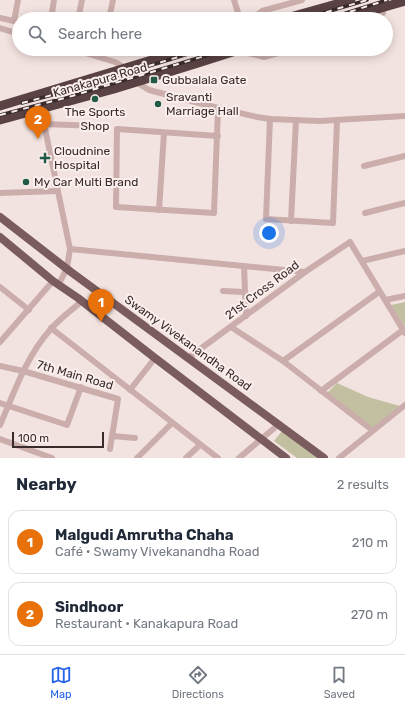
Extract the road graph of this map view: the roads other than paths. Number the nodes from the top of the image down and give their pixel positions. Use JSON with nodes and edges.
{"nodes":[{"id":1,"x":18,"y":0,"type":"edge"},
{"id":2,"x":54,"y":0,"type":"edge"},
{"id":3,"x":82,"y":0,"type":"edge"},
{"id":4,"x":113,"y":0,"type":"edge"},
{"id":5,"x":234,"y":0,"type":"edge"},
{"id":6,"x":302,"y":0,"type":"edge"},
{"id":7,"x":351,"y":0,"type":"edge"},
{"id":8,"x":405,"y":1,"type":"edge"},
{"id":9,"x":382,"y":8,"type":"junction"},
{"id":10,"x":16,"y":12,"type":"edge"},
{"id":11,"x":52,"y":12,"type":"edge"},
{"id":12,"x":79,"y":12,"type":"edge"},
{"id":13,"x":110,"y":12,"type":"edge"},
{"id":14,"x":238,"y":12,"type":"edge"},
{"id":15,"x":262,"y":12,"type":"edge"},
{"id":16,"x":308,"y":12,"type":"edge"},
{"id":17,"x":368,"y":12,"type":"edge"},
{"id":18,"x":383,"y":12,"type":"edge"},
{"id":19,"x":0,"y":18,"type":"edge"},
{"id":20,"x":12,"y":21,"type":"edge"},
{"id":21,"x":0,"y":28,"type":"edge"},
{"id":22,"x":12,"y":32,"type":"edge"},
{"id":23,"x":95,"y":56,"type":"edge"},
{"id":24,"x":166,"y":56,"type":"edge"},
{"id":25,"x":220,"y":56,"type":"edge"},
{"id":26,"x":127,"y":68,"type":"junction"},
{"id":27,"x":136,"y":82,"type":"junction"},
{"id":28,"x":0,"y":106,"type":"edge"},
{"id":29,"x":218,"y":108,"type":"junction"},
{"id":30,"x":40,"y":110,"type":"junction"},
{"id":31,"x":405,"y":116,"type":"edge"},
{"id":32,"x":270,"y":119,"type":"junction"},
{"id":33,"x":0,"y":120,"type":"edge"},
{"id":34,"x":296,"y":120,"type":"junction"},
{"id":35,"x":337,"y":121,"type":"junction"},
{"id":36,"x":44,"y":124,"type":"junction"},
{"id":37,"x":96,"y":126,"type":"dead end"},
{"id":38,"x":164,"y":133,"type":"junction"},
{"id":39,"x":218,"y":136,"type":"junction"},
{"id":40,"x":405,"y":156,"type":"edge"},
{"id":41,"x":364,"y":166,"type":"dead end"},
{"id":42,"x":57,"y":191,"type":"junction"},
{"id":43,"x":0,"y":193,"type":"edge"},
{"id":44,"x":405,"y":203,"type":"edge"},
{"id":45,"x":160,"y":210,"type":"junction"},
{"id":46,"x":365,"y":214,"type":"dead end"},
{"id":47,"x":0,"y":217,"type":"edge"},
{"id":48,"x":292,"y":221,"type":"junction"},
{"id":49,"x":0,"y":238,"type":"edge"},
{"id":50,"x":70,"y":249,"type":"junction"},
{"id":51,"x":405,"y":251,"type":"edge"},
{"id":52,"x":362,"y":261,"type":"junction"},
{"id":53,"x":244,"y":266,"type":"junction"},
{"id":54,"x":67,"y":268,"type":"junction"},
{"id":55,"x":305,"y":272,"type":"junction"},
{"id":56,"x":56,"y":282,"type":"junction"},
{"id":57,"x":0,"y":287,"type":"edge"},
{"id":58,"x":223,"y":291,"type":"dead end"},
{"id":59,"x":245,"y":292,"type":"junction"},
{"id":60,"x":379,"y":292,"type":"junction"},
{"id":61,"x":405,"y":296,"type":"edge"},
{"id":62,"x":385,"y":300,"type":"junction"},
{"id":63,"x":82,"y":301,"type":"junction"},
{"id":64,"x":28,"y":310,"type":"junction"},
{"id":65,"x":246,"y":316,"type":"junction"},
{"id":66,"x":231,"y":327,"type":"junction"},
{"id":67,"x":51,"y":328,"type":"junction"},
{"id":68,"x":0,"y":331,"type":"edge"},
{"id":69,"x":404,"y":331,"type":"edge"},
{"id":70,"x":6,"y":336,"type":"junction"},
{"id":71,"x":0,"y":342,"type":"edge"},
{"id":72,"x":154,"y":358,"type":"junction"},
{"id":73,"x":188,"y":358,"type":"junction"},
{"id":74,"x":283,"y":361,"type":"junction"},
{"id":75,"x":0,"y":366,"type":"edge"},
{"id":76,"x":23,"y":371,"type":"junction"},
{"id":77,"x":81,"y":387,"type":"junction"},
{"id":78,"x":130,"y":390,"type":"junction"},
{"id":79,"x":321,"y":390,"type":"junction"},
{"id":80,"x":0,"y":403,"type":"edge"},
{"id":81,"x":8,"y":405,"type":"junction"},
{"id":82,"x":405,"y":405,"type":"edge"},
{"id":83,"x":172,"y":423,"type":"junction"},
{"id":84,"x":279,"y":424,"type":"junction"},
{"id":85,"x":0,"y":425,"type":"edge"},
{"id":86,"x":372,"y":430,"type":"junction"},
{"id":87,"x":112,"y":436,"type":"junction"},
{"id":88,"x":135,"y":438,"type":"dead end"},
{"id":89,"x":0,"y":439,"type":"edge"},
{"id":90,"x":261,"y":440,"type":"junction"},
{"id":91,"x":200,"y":444,"type":"junction"},
{"id":92,"x":110,"y":450,"type":"dead end"},
{"id":93,"x":52,"y":458,"type":"edge"},
{"id":94,"x":137,"y":458,"type":"edge"},
{"id":95,"x":186,"y":458,"type":"edge"},
{"id":96,"x":218,"y":458,"type":"edge"},
{"id":97,"x":240,"y":458,"type":"edge"},
{"id":98,"x":286,"y":458,"type":"edge"},
{"id":99,"x":324,"y":458,"type":"edge"},
{"id":100,"x":338,"y":458,"type":"edge"}],
"edges":[{"from":1,"to":10,"type":"street"},
{"from":2,"to":11,"type":"street"},
{"from":3,"to":12,"type":"street"},
{"from":4,"to":13,"type":"street"},
{"from":5,"to":14,"type":"street"},
{"from":6,"to":15,"type":"street"},
{"from":7,"to":16,"type":"highway"},
{"from":8,"to":9,"type":"highway"},
{"from":9,"to":17,"type":"highway"},
{"from":9,"to":18,"type":"street"},
{"from":19,"to":20,"type":"street"},
{"from":21,"to":22,"type":"street"},
{"from":23,"to":26,"type":"street"},
{"from":24,"to":26,"type":"highway","name":"Kanakapura Road"},
{"from":25,"to":27,"type":"highway","name":"Kanakapura Road"},
{"from":26,"to":27,"type":"street"},
{"from":26,"to":28,"type":"highway","name":"Kanakapura Road"},
{"from":27,"to":29,"type":"street"},
{"from":27,"to":30,"type":"highway","name":"Kanakapura Road"},
{"from":29,"to":32,"type":"street"},
{"from":29,"to":39,"type":"street"},
{"from":30,"to":33,"type":"highway","name":"Kanakapura Road"},
{"from":30,"to":36,"type":"street"},
{"from":31,"to":35,"type":"street"},
{"from":32,"to":34,"type":"street"},
{"from":32,"to":48,"type":"street"},
{"from":34,"to":35,"type":"street"},
{"from":34,"to":48,"type":"street"},
{"from":35,"to":48,"type":"street"},
{"from":36,"to":37,"type":"street"},
{"from":36,"to":42,"type":"street"},
{"from":38,"to":39,"type":"street"},
{"from":38,"to":45,"type":"street"},
{"from":38,"to":45,"type":"street"},
{"from":39,"to":45,"type":"street"},
{"from":40,"to":41,"type":"street"},
{"from":42,"to":43,"type":"street"},
{"from":42,"to":50,"type":"street"},
{"from":44,"to":46,"type":"street"},
{"from":47,"to":54,"type":"main road","name":"Swamy Vivekanandha Road"},
{"from":49,"to":56,"type":"main road"},
{"from":50,"to":53,"type":"street"},
{"from":50,"to":54,"type":"street"},
{"from":51,"to":52,"type":"street"},
{"from":52,"to":55,"type":"street","name":"21st Cross Road"},
{"from":52,"to":60,"type":"street"},
{"from":53,"to":55,"type":"street"},
{"from":53,"to":59,"type":"street"},
{"from":54,"to":56,"type":"street"},
{"from":54,"to":73,"type":"main road","name":"Swamy Vivekanandha Road"},
{"from":55,"to":65,"type":"street","name":"21st Cross Road"},
{"from":56,"to":63,"type":"main road"},
{"from":56,"to":64,"type":"street"},
{"from":57,"to":64,"type":"street"},
{"from":58,"to":59,"type":"street"},
{"from":59,"to":65,"type":"street"},
{"from":60,"to":62,"type":"street"},
{"from":60,"to":74,"type":"street"},
{"from":61,"to":62,"type":"street"},
{"from":62,"to":69,"type":"street"},
{"from":63,"to":67,"type":"street"},
{"from":63,"to":72,"type":"main road"},
{"from":64,"to":70,"type":"street"},
{"from":65,"to":66,"type":"street","name":"21st Cross Road"},
{"from":66,"to":73,"type":"street","name":"21st Cross Road"},
{"from":66,"to":74,"type":"street"},
{"from":67,"to":76,"type":"street"},
{"from":67,"to":78,"type":"street"},
{"from":68,"to":70,"type":"street"},
{"from":69,"to":79,"type":"street"},
{"from":70,"to":71,"type":"street"},
{"from":72,"to":78,"type":"street"},
{"from":72,"to":90,"type":"main road"},
{"from":73,"to":84,"type":"main road","name":"Swamy Vivekanandha Road"},
{"from":74,"to":79,"type":"street"},
{"from":75,"to":76,"type":"street","name":"7th Main Road"},
{"from":76,"to":77,"type":"street","name":"7th Main Road"},
{"from":76,"to":81,"type":"street"},
{"from":77,"to":81,"type":"street"},
{"from":77,"to":87,"type":"street","name":"7th Main Road"},
{"from":78,"to":83,"type":"street"},
{"from":79,"to":86,"type":"street"},
{"from":80,"to":81,"type":"street"},
{"from":81,"to":85,"type":"street"},
{"from":82,"to":86,"type":"street"},
{"from":83,"to":91,"type":"street"},
{"from":83,"to":94,"type":"street"},
{"from":84,"to":90,"type":"street"},
{"from":84,"to":99,"type":"main road","name":"Swamy Vivekanandha Road"},
{"from":86,"to":100,"type":"street"},
{"from":87,"to":88,"type":"street"},
{"from":87,"to":92,"type":"street","name":"7th Main Road"},
{"from":89,"to":93,"type":"street"},
{"from":90,"to":97,"type":"street"},
{"from":90,"to":98,"type":"main road"},
{"from":91,"to":95,"type":"street"},
{"from":91,"to":96,"type":"street"}]}
